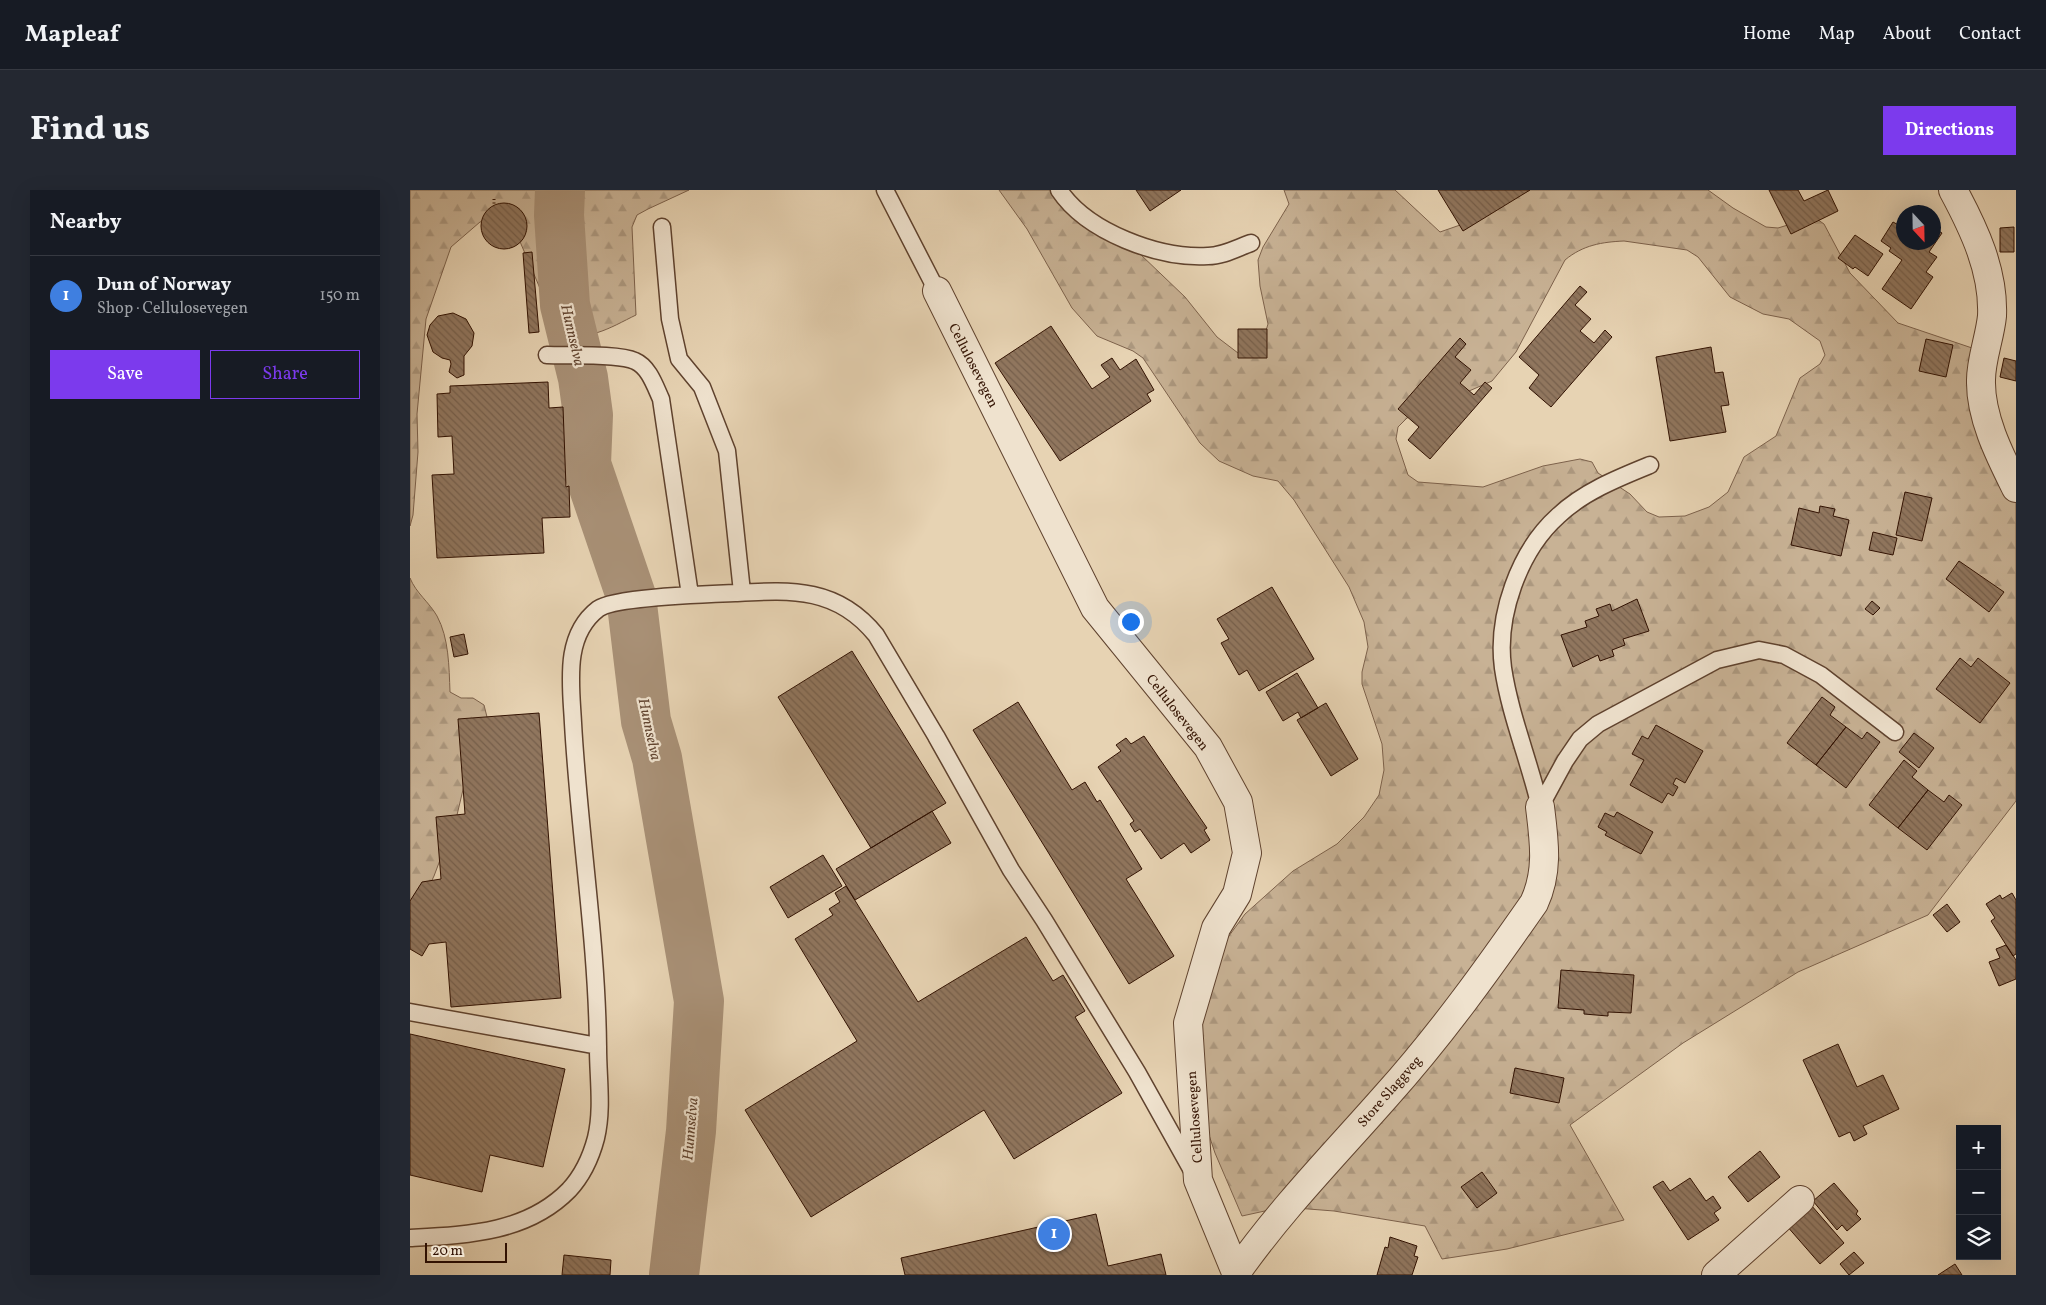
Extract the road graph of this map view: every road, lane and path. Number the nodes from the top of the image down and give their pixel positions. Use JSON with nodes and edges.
{"nodes":[{"id":1,"x":885,"y":190,"type":"edge"},
{"id":2,"x":1059,"y":190,"type":"edge"},
{"id":3,"x":1953,"y":190,"type":"edge"},
{"id":4,"x":494,"y":199,"type":"dead end"},
{"id":5,"x":494,"y":205,"type":"dead end"},
{"id":6,"x":662,"y":227,"type":"dead end"},
{"id":7,"x":1251,"y":243,"type":"dead end"},
{"id":8,"x":937,"y":291,"type":"joint"},
{"id":9,"x":547,"y":355,"type":"dead end"},
{"id":10,"x":1650,"y":465,"type":"dead end"},
{"id":11,"x":2016,"y":488,"type":"edge"},
{"id":12,"x":742,"y":592,"type":"junction"},
{"id":13,"x":690,"y":595,"type":"junction"},
{"id":14,"x":1895,"y":732,"type":"dead end"},
{"id":15,"x":1540,"y":807,"type":"junction"},
{"id":16,"x":410,"y":1012,"type":"edge"},
{"id":17,"x":598,"y":1046,"type":"junction"},
{"id":18,"x":1198,"y":1180,"type":"junction"},
{"id":19,"x":1800,"y":1200,"type":"dead end"},
{"id":20,"x":410,"y":1238,"type":"edge"},
{"id":21,"x":1236,"y":1274,"type":"edge"},
{"id":22,"x":1716,"y":1275,"type":"edge"}],
"edges":[{"from":1,"to":8,"type":"lane","name":"Cellulosevegen"},
{"from":2,"to":7,"type":"lane"},
{"from":3,"to":11,"type":"street"},
{"from":4,"to":5,"type":"path"},
{"from":6,"to":12,"type":"lane"},
{"from":8,"to":18,"type":"street","name":"Cellulosevegen"},
{"from":9,"to":13,"type":"lane"},
{"from":10,"to":15,"type":"lane"},
{"from":12,"to":13,"type":"lane"},
{"from":12,"to":18,"type":"lane"},
{"from":13,"to":17,"type":"lane"},
{"from":14,"to":15,"type":"lane"},
{"from":15,"to":21,"type":"street","name":"Store Slaggveg"},
{"from":16,"to":17,"type":"lane"},
{"from":17,"to":20,"type":"lane"},
{"from":18,"to":21,"type":"street","name":"Cellulosevegen"},
{"from":19,"to":22,"type":"street"}]}
